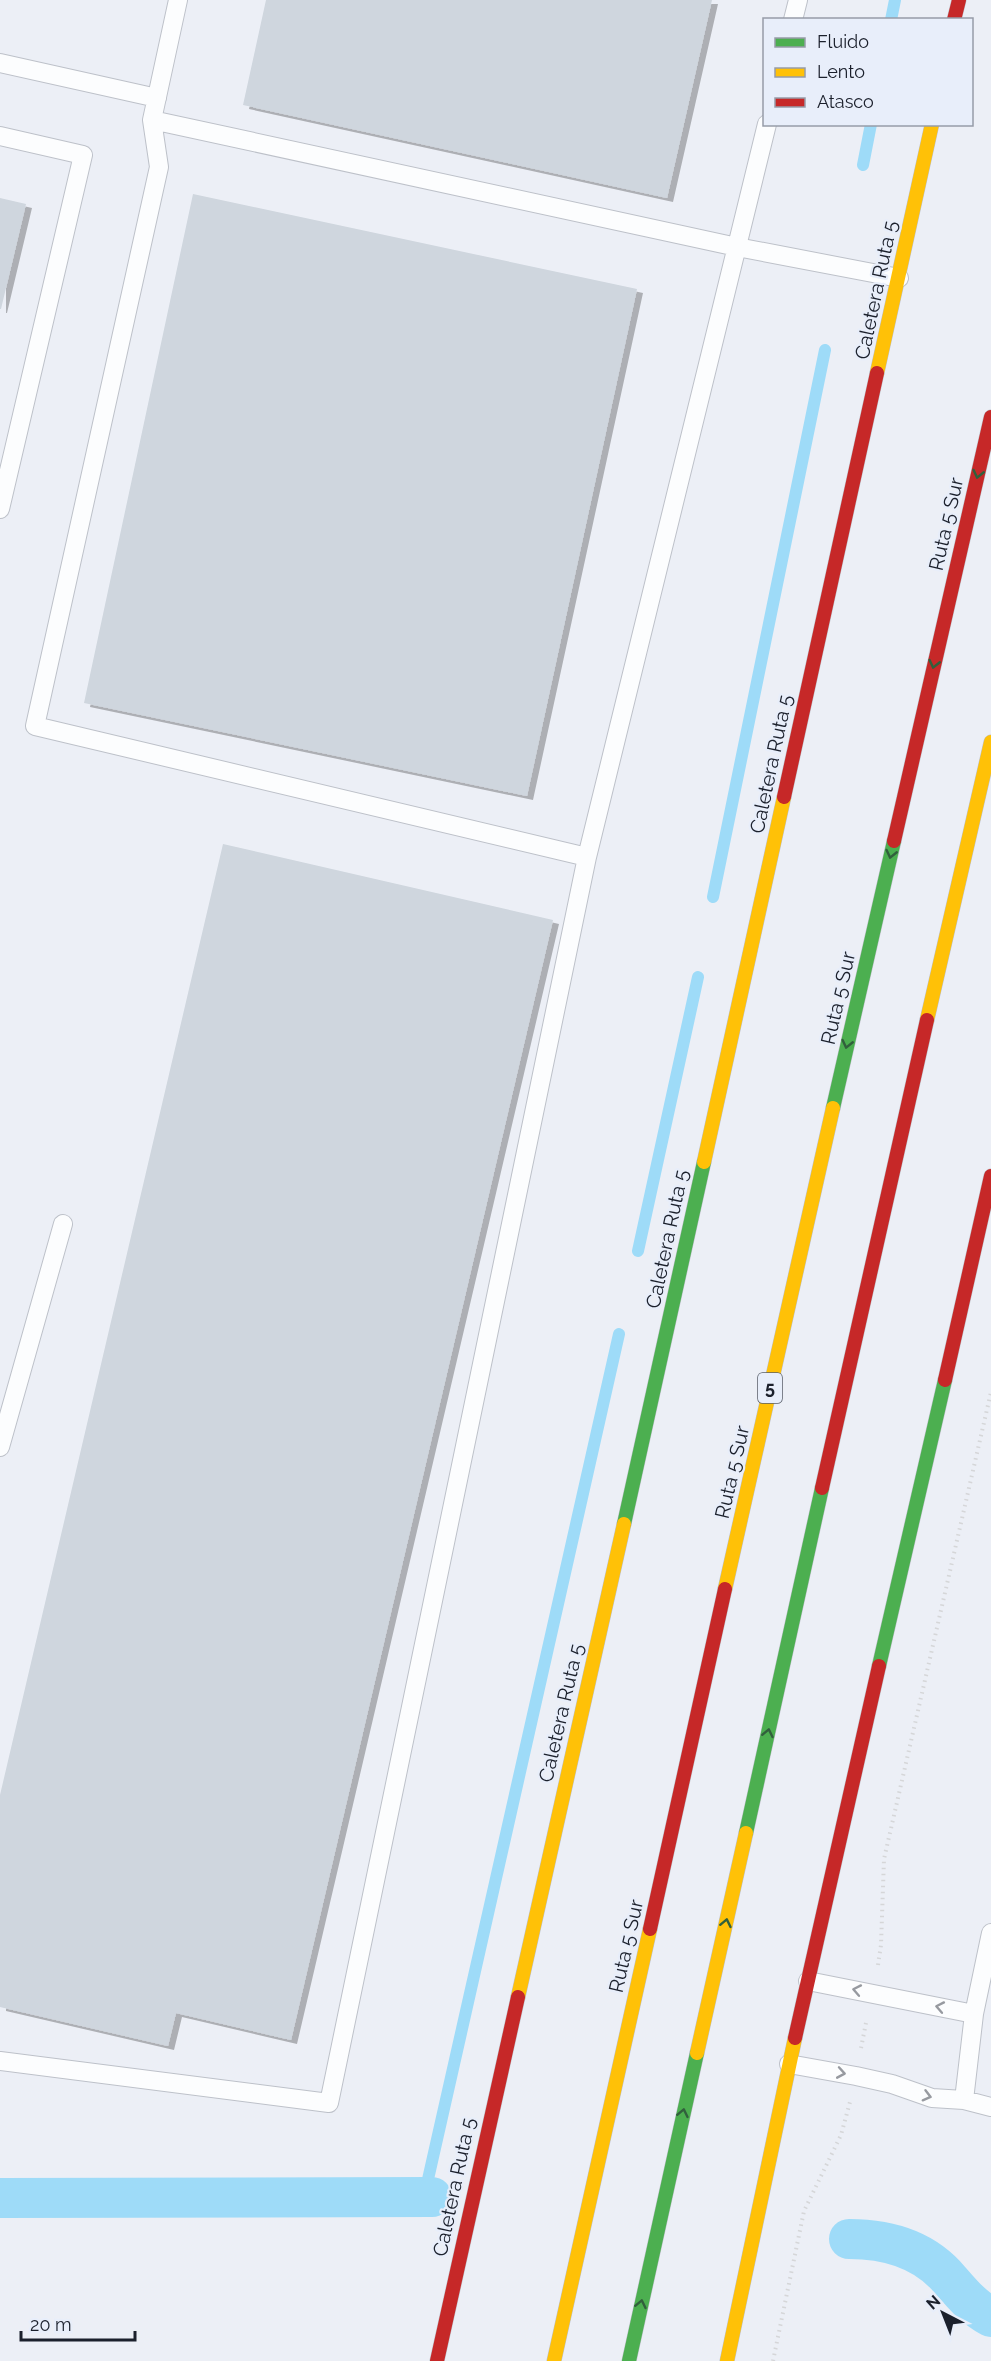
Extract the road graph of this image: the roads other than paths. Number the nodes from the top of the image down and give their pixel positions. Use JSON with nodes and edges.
{"nodes":[{"id":1,"x":178,"y":0,"type":"edge"},
{"id":2,"x":798,"y":0,"type":"edge"},
{"id":3,"x":958,"y":0,"type":"edge"},
{"id":4,"x":794,"y":18,"type":"edge"},
{"id":5,"x":954,"y":18,"type":"edge"},
{"id":6,"x":0,"y":63,"type":"edge"},
{"id":7,"x":157,"y":98,"type":"junction"},
{"id":8,"x":152,"y":120,"type":"junction"},
{"id":9,"x":767,"y":126,"type":"edge"},
{"id":10,"x":932,"y":126,"type":"edge"},
{"id":11,"x":0,"y":136,"type":"edge"},
{"id":12,"x":737,"y":247,"type":"junction"},
{"id":13,"x":898,"y":278,"type":"junction"},
{"id":14,"x":991,"y":417,"type":"edge"},
{"id":15,"x":0,"y":509,"type":"edge"},
{"id":16,"x":991,"y":742,"type":"edge"},
{"id":17,"x":588,"y":857,"type":"junction"},
{"id":18,"x":991,"y":1176,"type":"edge"},
{"id":19,"x":63,"y":1224,"type":"dead end"},
{"id":20,"x":0,"y":1447,"type":"edge"},
{"id":21,"x":991,"y":1933,"type":"edge"},
{"id":22,"x":808,"y":1980,"type":"junction"},
{"id":23,"x":974,"y":2014,"type":"junction"},
{"id":24,"x":0,"y":2061,"type":"edge"},
{"id":25,"x":789,"y":2064,"type":"junction"},
{"id":26,"x":964,"y":2100,"type":"junction"},
{"id":27,"x":991,"y":2107,"type":"edge"},
{"id":28,"x":436,"y":2361,"type":"edge"},
{"id":29,"x":554,"y":2361,"type":"edge"},
{"id":30,"x":629,"y":2361,"type":"edge"},
{"id":31,"x":727,"y":2361,"type":"edge"}],
"edges":[{"from":1,"to":7,"type":"lane"},
{"from":2,"to":4,"type":"lane"},
{"from":3,"to":5,"type":"main road"},
{"from":6,"to":7,"type":"lane"},
{"from":7,"to":8,"type":"lane"},
{"from":8,"to":12,"type":"lane"},
{"from":8,"to":17,"type":"lane"},
{"from":9,"to":12,"type":"lane"},
{"from":10,"to":13,"type":"main road","name":"Caletera Ruta 5"},
{"from":11,"to":15,"type":"lane"},
{"from":12,"to":13,"type":"lane"},
{"from":12,"to":17,"type":"lane"},
{"from":13,"to":28,"type":"main road","name":"Caletera Ruta 5"},
{"from":14,"to":29,"type":"main road","name":"Ruta 5 Sur","number":"5","one_way":true},
{"from":30,"to":16,"type":"main road","one_way":true},
{"from":17,"to":24,"type":"lane"},
{"from":18,"to":22,"type":"main road"},
{"from":19,"to":20,"type":"lane"},
{"from":21,"to":23,"type":"lane"},
{"from":23,"to":22,"type":"lane","one_way":true},
{"from":22,"to":25,"type":"main road"},
{"from":23,"to":26,"type":"lane"},
{"from":25,"to":26,"type":"lane","one_way":true},
{"from":25,"to":31,"type":"main road"},
{"from":26,"to":27,"type":"lane"}]}
